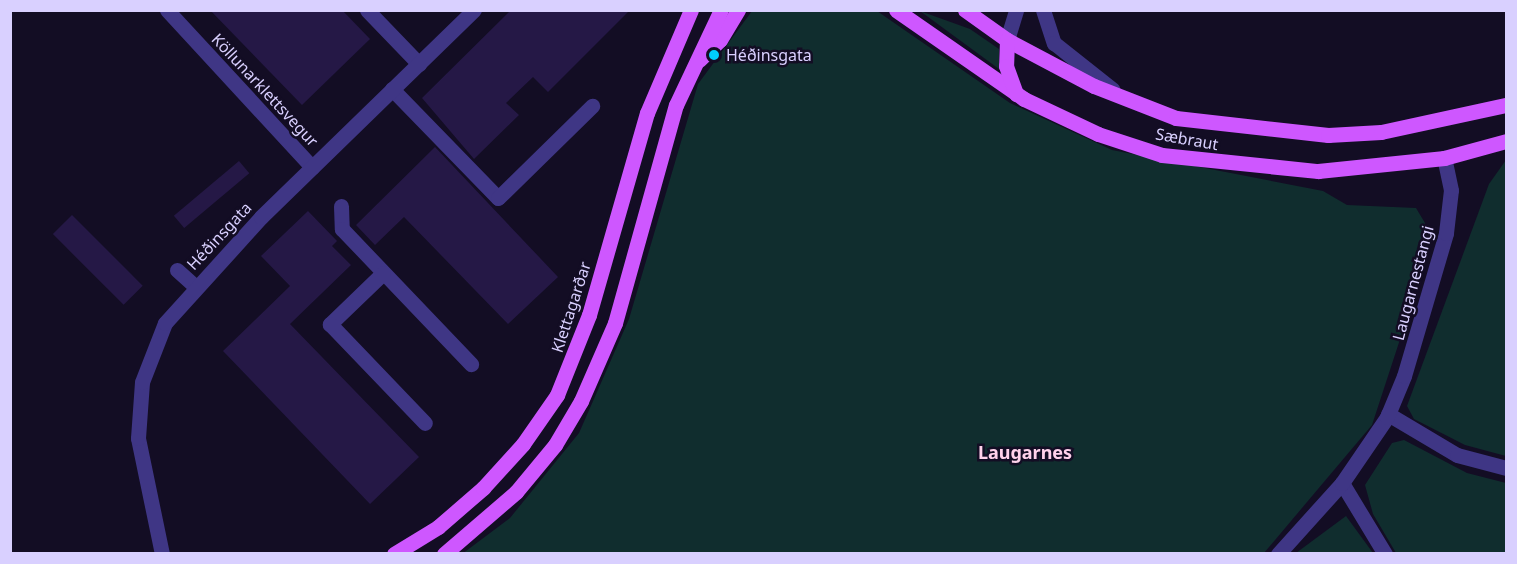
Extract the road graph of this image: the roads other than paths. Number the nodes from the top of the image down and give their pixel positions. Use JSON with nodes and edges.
{"nodes":[{"id":1,"x":167,"y":10,"type":"edge"},
{"id":2,"x":368,"y":10,"type":"edge"},
{"id":3,"x":474,"y":10,"type":"edge"},
{"id":4,"x":691,"y":10,"type":"edge"},
{"id":5,"x":721,"y":10,"type":"edge"},
{"id":6,"x":738,"y":10,"type":"edge"},
{"id":7,"x":896,"y":10,"type":"edge"},
{"id":8,"x":965,"y":10,"type":"edge"},
{"id":9,"x":1016,"y":10,"type":"edge"},
{"id":10,"x":1043,"y":10,"type":"edge"},
{"id":11,"x":1007,"y":40,"type":"junction"},
{"id":12,"x":419,"y":64,"type":"junction"},
{"id":13,"x":695,"y":64,"type":"junction"},
{"id":14,"x":392,"y":89,"type":"junction"},
{"id":15,"x":1016,"y":94,"type":"junction"},
{"id":16,"x":1123,"y":97,"type":"junction"},
{"id":17,"x":1506,"y":105,"type":"edge"},
{"id":18,"x":592,"y":106,"type":"dead end"},
{"id":19,"x":1506,"y":141,"type":"edge"},
{"id":20,"x":1444,"y":158,"type":"junction"},
{"id":21,"x":312,"y":167,"type":"junction"},
{"id":22,"x":341,"y":206,"type":"dead end"},
{"id":23,"x":177,"y":270,"type":"dead end"},
{"id":24,"x":383,"y":273,"type":"junction"},
{"id":25,"x":196,"y":287,"type":"junction"},
{"id":26,"x":471,"y":364,"type":"dead end"},
{"id":27,"x":1388,"y":414,"type":"junction"},
{"id":28,"x":425,"y":423,"type":"dead end"},
{"id":29,"x":1506,"y":468,"type":"edge"},
{"id":30,"x":1342,"y":483,"type":"junction"},
{"id":31,"x":162,"y":554,"type":"edge"},
{"id":32,"x":394,"y":554,"type":"edge"},
{"id":33,"x":444,"y":554,"type":"edge"},
{"id":34,"x":1278,"y":554,"type":"edge"},
{"id":35,"x":1385,"y":554,"type":"edge"}],
"edges":[{"from":1,"to":21,"type":"street","name":"Köllunarklettsvegur"},
{"from":2,"to":12,"type":"street"},
{"from":3,"to":12,"type":"street","name":"Héðinsgata"},
{"from":4,"to":32,"type":"main road","name":"Klettagarðar"},
{"from":5,"to":13,"type":"main road"},
{"from":6,"to":13,"type":"main road"},
{"from":7,"to":15,"type":"main road","name":"Sæbraut"},
{"from":8,"to":11,"type":"main road","name":"Sæbraut"},
{"from":9,"to":11,"type":"street"},
{"from":10,"to":16,"type":"street"},
{"from":11,"to":15,"type":"main road"},
{"from":11,"to":16,"type":"main road","name":"Sæbraut"},
{"from":12,"to":14,"type":"street","name":"Héðinsgata"},
{"from":13,"to":33,"type":"main road"},
{"from":14,"to":18,"type":"street"},
{"from":14,"to":21,"type":"street","name":"Héðinsgata"},
{"from":15,"to":20,"type":"main road","name":"Sæbraut"},
{"from":16,"to":17,"type":"main road","name":"Sæbraut"},
{"from":19,"to":20,"type":"main road","name":"Sæbraut"},
{"from":20,"to":27,"type":"street","name":"Laugarnestangi"},
{"from":21,"to":25,"type":"street","name":"Héðinsgata"},
{"from":22,"to":24,"type":"street"},
{"from":23,"to":25,"type":"street"},
{"from":24,"to":26,"type":"street"},
{"from":24,"to":28,"type":"street"},
{"from":25,"to":31,"type":"street","name":"Héðinsgata"},
{"from":27,"to":29,"type":"street"},
{"from":27,"to":30,"type":"street","name":"Laugarnestangi"},
{"from":30,"to":34,"type":"street","name":"Laugarnestangi"},
{"from":30,"to":35,"type":"street"}]}
